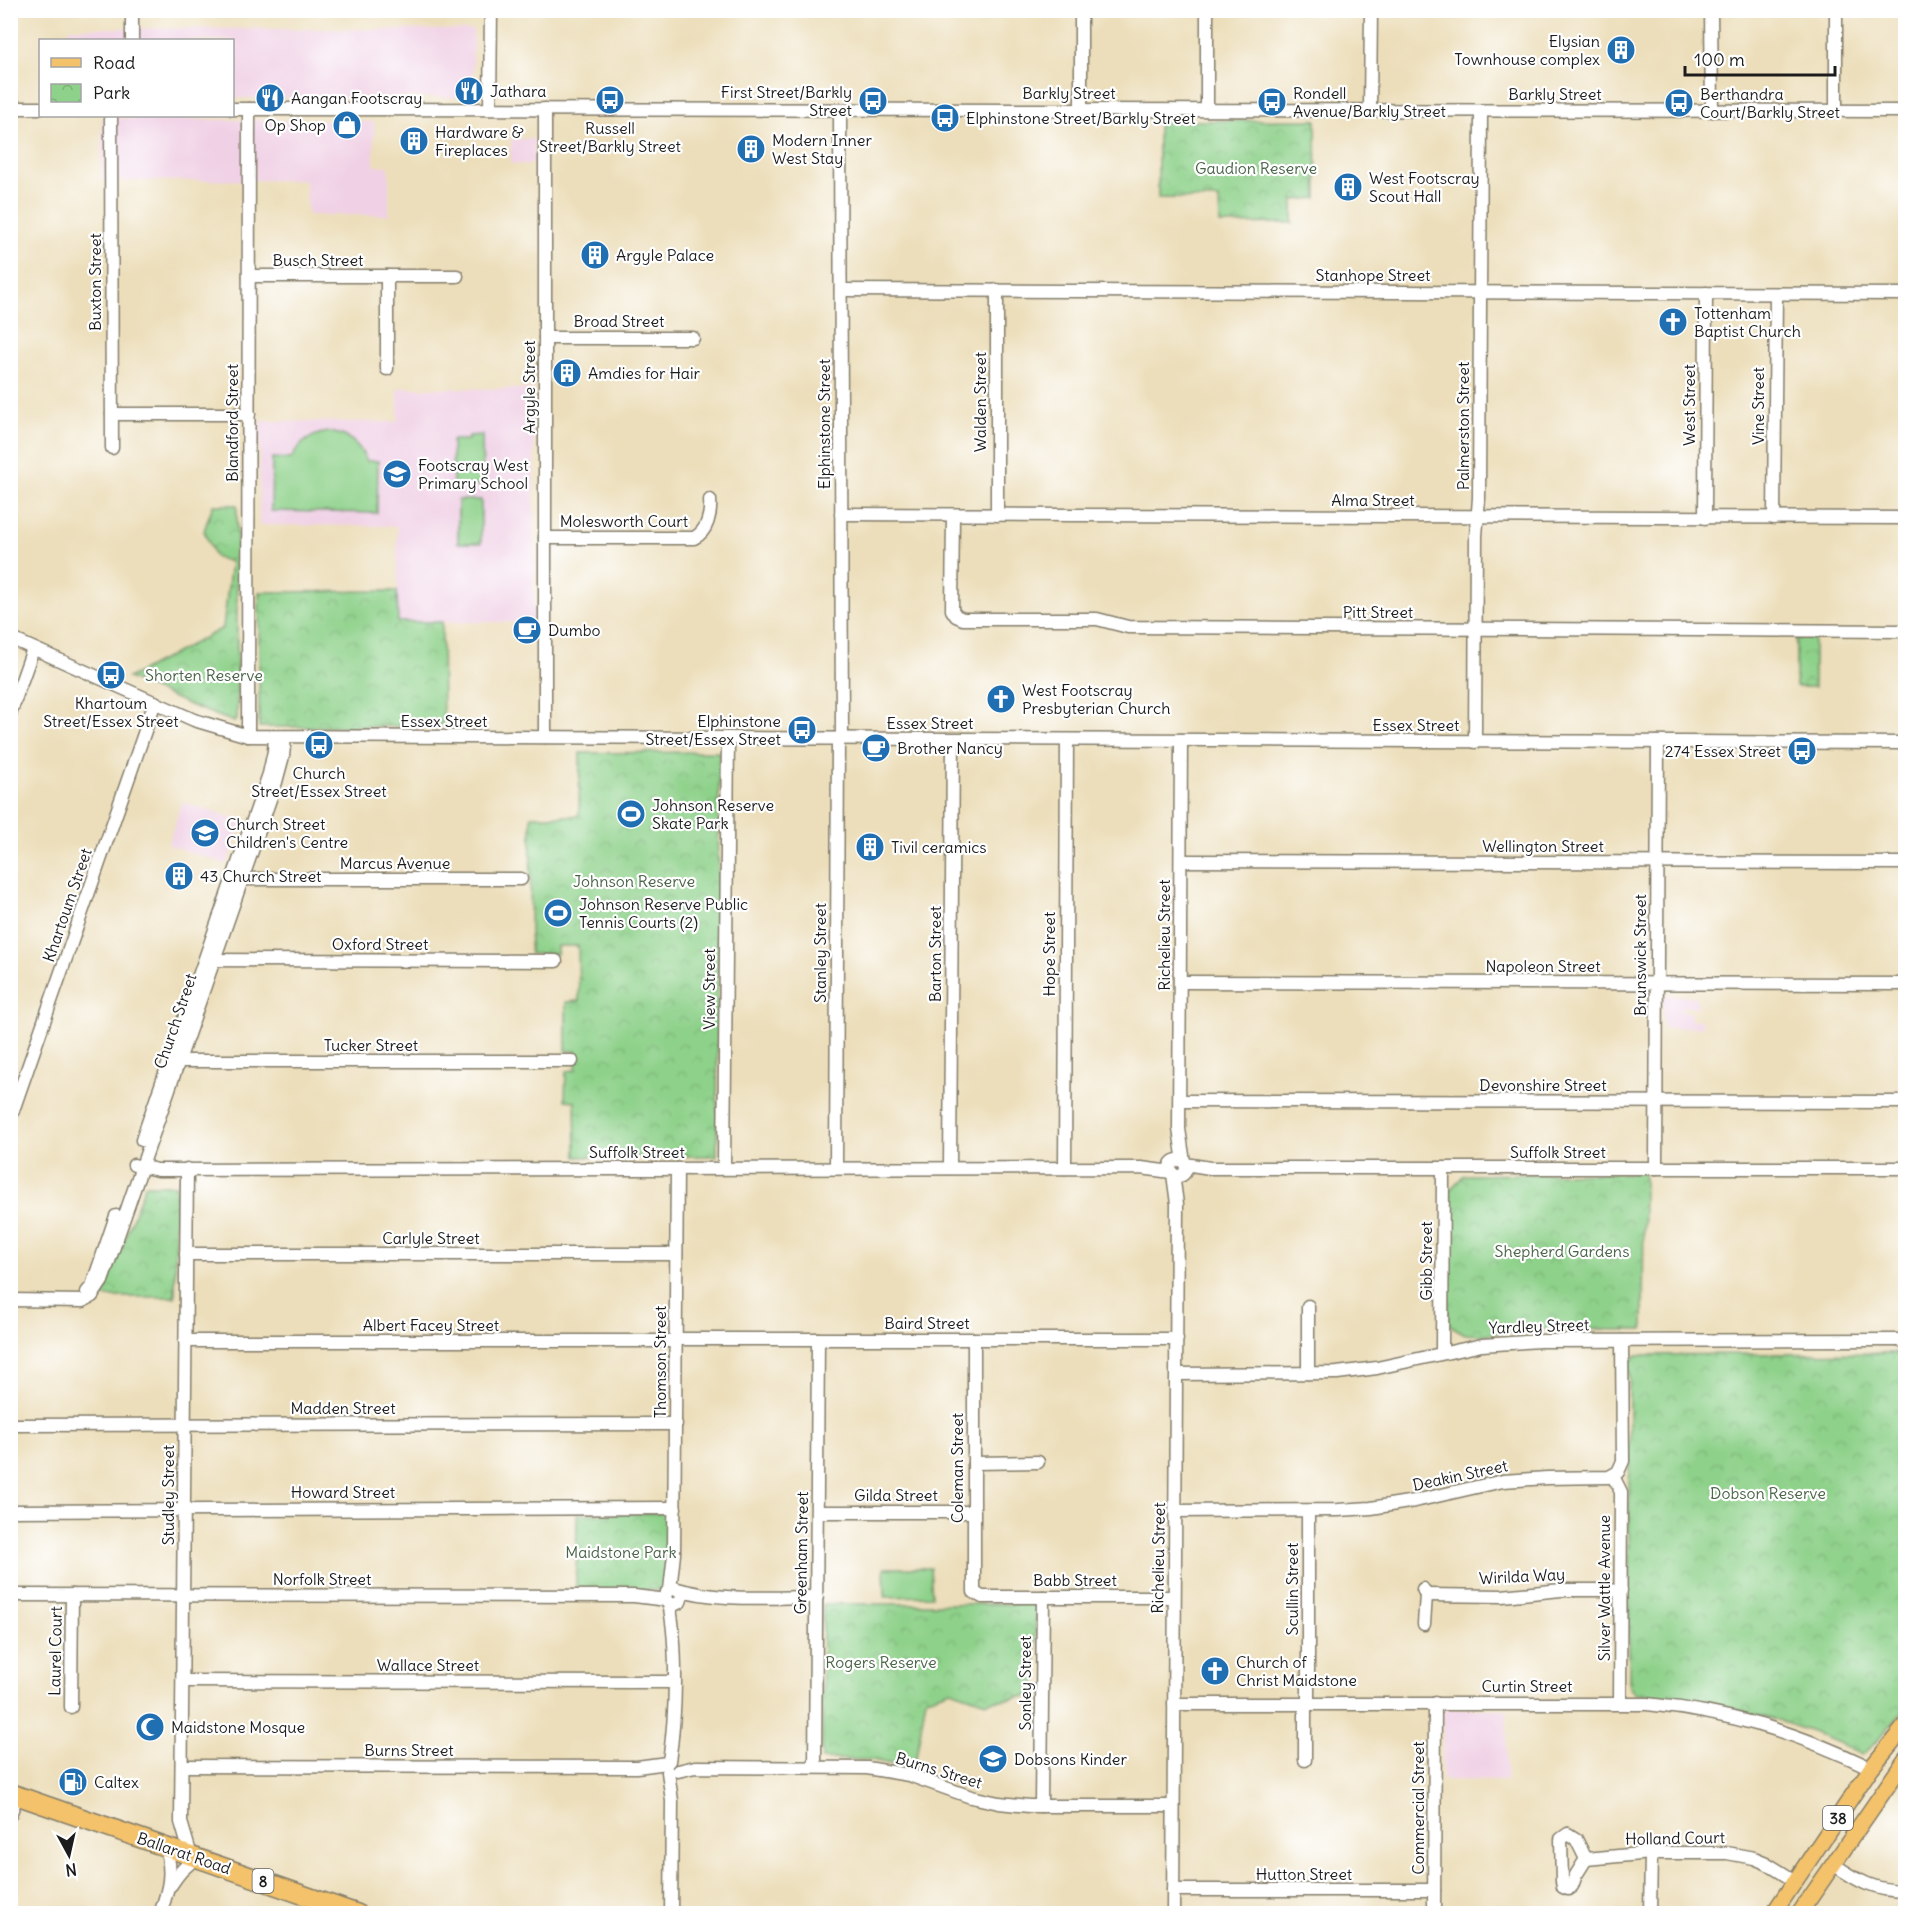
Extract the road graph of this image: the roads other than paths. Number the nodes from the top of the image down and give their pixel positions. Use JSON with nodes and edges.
{"nodes":[{"id":1,"x":132,"y":10,"type":"edge"},
{"id":2,"x":491,"y":10,"type":"edge"},
{"id":3,"x":1081,"y":10,"type":"edge"},
{"id":4,"x":1207,"y":10,"type":"edge"},
{"id":5,"x":1371,"y":10,"type":"edge"},
{"id":6,"x":1711,"y":10,"type":"edge"},
{"id":7,"x":1836,"y":10,"type":"edge"},
{"id":8,"x":132,"y":39,"type":"edge"},
{"id":9,"x":10,"y":108,"type":"edge"},
{"id":10,"x":39,"y":108,"type":"edge"},
{"id":11,"x":234,"y":109,"type":"edge"},
{"id":12,"x":249,"y":109,"type":"junction"},
{"id":13,"x":490,"y":109,"type":"junction"},
{"id":14,"x":545,"y":110,"type":"junction"},
{"id":15,"x":840,"y":110,"type":"junction"},
{"id":16,"x":1081,"y":110,"type":"junction"},
{"id":17,"x":1207,"y":110,"type":"junction"},
{"id":18,"x":1370,"y":110,"type":"junction"},
{"id":19,"x":1481,"y":111,"type":"junction"},
{"id":20,"x":1712,"y":111,"type":"junction"},
{"id":21,"x":1836,"y":111,"type":"junction"},
{"id":22,"x":1905,"y":111,"type":"edge"},
{"id":23,"x":111,"y":117,"type":"edge"},
{"id":24,"x":249,"y":276,"type":"junction"},
{"id":25,"x":387,"y":276,"type":"junction"},
{"id":26,"x":457,"y":276,"type":"dead end"},
{"id":27,"x":840,"y":290,"type":"junction"},
{"id":28,"x":997,"y":290,"type":"junction"},
{"id":29,"x":1480,"y":291,"type":"junction"},
{"id":30,"x":1706,"y":293,"type":"junction"},
{"id":31,"x":1776,"y":294,"type":"junction"},
{"id":32,"x":1905,"y":294,"type":"edge"},
{"id":33,"x":545,"y":338,"type":"junction"},
{"id":34,"x":693,"y":338,"type":"dead end"},
{"id":35,"x":387,"y":369,"type":"dead end"},
{"id":36,"x":112,"y":414,"type":"junction"},
{"id":37,"x":249,"y":414,"type":"junction"},
{"id":38,"x":112,"y":448,"type":"dead end"},
{"id":39,"x":710,"y":500,"type":"dead end"},
{"id":40,"x":841,"y":514,"type":"junction"},
{"id":41,"x":953,"y":514,"type":"junction"},
{"id":42,"x":997,"y":515,"type":"junction"},
{"id":43,"x":1478,"y":516,"type":"junction"},
{"id":44,"x":1705,"y":518,"type":"junction"},
{"id":45,"x":1774,"y":518,"type":"junction"},
{"id":46,"x":1905,"y":518,"type":"edge"},
{"id":47,"x":545,"y":538,"type":"junction"},
{"id":48,"x":1476,"y":629,"type":"junction"},
{"id":49,"x":1905,"y":630,"type":"edge"},
{"id":50,"x":10,"y":638,"type":"edge"},
{"id":51,"x":33,"y":648,"type":"junction"},
{"id":52,"x":155,"y":702,"type":"junction"},
{"id":53,"x":10,"y":714,"type":"edge"},
{"id":54,"x":248,"y":736,"type":"junction"},
{"id":55,"x":280,"y":737,"type":"junction"},
{"id":56,"x":545,"y":737,"type":"junction"},
{"id":57,"x":728,"y":738,"type":"junction"},
{"id":58,"x":840,"y":739,"type":"junction"},
{"id":59,"x":952,"y":740,"type":"junction"},
{"id":60,"x":1066,"y":740,"type":"junction"},
{"id":61,"x":1181,"y":740,"type":"junction"},
{"id":62,"x":1475,"y":742,"type":"junction"},
{"id":63,"x":1658,"y":742,"type":"junction"},
{"id":64,"x":1905,"y":743,"type":"edge"},
{"id":65,"x":1180,"y":861,"type":"junction"},
{"id":66,"x":1657,"y":862,"type":"junction"},
{"id":67,"x":1905,"y":863,"type":"edge"},
{"id":68,"x":237,"y":879,"type":"junction"},
{"id":69,"x":521,"y":879,"type":"dead end"},
{"id":70,"x":209,"y":960,"type":"junction"},
{"id":71,"x":556,"y":961,"type":"dead end"},
{"id":72,"x":1180,"y":982,"type":"junction"},
{"id":73,"x":1657,"y":983,"type":"junction"},
{"id":74,"x":1905,"y":984,"type":"edge"},
{"id":75,"x":174,"y":1061,"type":"junction"},
{"id":76,"x":572,"y":1061,"type":"dead end"},
{"id":77,"x":1180,"y":1101,"type":"junction"},
{"id":78,"x":1655,"y":1102,"type":"junction"},
{"id":79,"x":1905,"y":1102,"type":"edge"},
{"id":80,"x":10,"y":1119,"type":"edge"},
{"id":81,"x":138,"y":1166,"type":"junction"},
{"id":82,"x":724,"y":1168,"type":"junction"},
{"id":83,"x":836,"y":1168,"type":"junction"},
{"id":84,"x":950,"y":1168,"type":"junction"},
{"id":85,"x":1065,"y":1168,"type":"junction"},
{"id":86,"x":1178,"y":1168,"type":"junction"},
{"id":87,"x":1656,"y":1168,"type":"junction"},
{"id":88,"x":1905,"y":1168,"type":"edge"},
{"id":89,"x":187,"y":1169,"type":"junction"},
{"id":90,"x":677,"y":1169,"type":"junction"},
{"id":91,"x":1443,"y":1169,"type":"junction"},
{"id":92,"x":186,"y":1254,"type":"junction"},
{"id":93,"x":676,"y":1254,"type":"junction"},
{"id":94,"x":10,"y":1300,"type":"edge"},
{"id":95,"x":1308,"y":1306,"type":"dead end"},
{"id":96,"x":818,"y":1339,"type":"junction"},
{"id":97,"x":1177,"y":1339,"type":"junction"},
{"id":98,"x":676,"y":1340,"type":"junction"},
{"id":99,"x":974,"y":1340,"type":"junction"},
{"id":100,"x":1905,"y":1340,"type":"edge"},
{"id":101,"x":185,"y":1341,"type":"junction"},
{"id":102,"x":1622,"y":1341,"type":"junction"},
{"id":103,"x":1442,"y":1353,"type":"junction"},
{"id":104,"x":1308,"y":1373,"type":"junction"},
{"id":105,"x":1177,"y":1374,"type":"junction"},
{"id":106,"x":676,"y":1424,"type":"junction"},
{"id":107,"x":10,"y":1425,"type":"edge"},
{"id":108,"x":185,"y":1425,"type":"junction"},
{"id":109,"x":1038,"y":1462,"type":"dead end"},
{"id":110,"x":974,"y":1463,"type":"junction"},
{"id":111,"x":1613,"y":1476,"type":"junction"},
{"id":112,"x":675,"y":1508,"type":"junction"},
{"id":113,"x":10,"y":1511,"type":"edge"},
{"id":114,"x":184,"y":1511,"type":"junction"},
{"id":115,"x":1175,"y":1511,"type":"junction"},
{"id":116,"x":1308,"y":1511,"type":"junction"},
{"id":117,"x":818,"y":1512,"type":"junction"},
{"id":118,"x":973,"y":1512,"type":"junction"},
{"id":119,"x":1621,"y":1590,"type":"junction"},
{"id":120,"x":977,"y":1594,"type":"joint"},
{"id":121,"x":10,"y":1595,"type":"edge"},
{"id":122,"x":72,"y":1595,"type":"junction"},
{"id":123,"x":183,"y":1596,"type":"junction"},
{"id":124,"x":674,"y":1596,"type":"junction"},
{"id":125,"x":1043,"y":1597,"type":"junction"},
{"id":126,"x":1174,"y":1597,"type":"junction"},
{"id":127,"x":817,"y":1598,"type":"junction"},
{"id":128,"x":1424,"y":1624,"type":"dead end"},
{"id":129,"x":183,"y":1681,"type":"junction"},
{"id":130,"x":674,"y":1682,"type":"junction"},
{"id":131,"x":1307,"y":1703,"type":"junction"},
{"id":132,"x":1435,"y":1703,"type":"junction"},
{"id":133,"x":1620,"y":1703,"type":"junction"},
{"id":134,"x":1174,"y":1704,"type":"junction"},
{"id":135,"x":71,"y":1707,"type":"dead end"},
{"id":136,"x":1904,"y":1728,"type":"edge"},
{"id":137,"x":1905,"y":1759,"type":"edge"},
{"id":138,"x":1305,"y":1760,"type":"dead end"},
{"id":139,"x":182,"y":1766,"type":"junction"},
{"id":140,"x":672,"y":1767,"type":"junction"},
{"id":141,"x":815,"y":1767,"type":"junction"},
{"id":142,"x":1871,"y":1768,"type":"junction"},
{"id":143,"x":1891,"y":1779,"type":"junction"},
{"id":144,"x":14,"y":1795,"type":"edge"},
{"id":145,"x":1041,"y":1806,"type":"junction"},
{"id":146,"x":1173,"y":1806,"type":"junction"},
{"id":147,"x":10,"y":1815,"type":"edge"},
{"id":148,"x":182,"y":1822,"type":"junction"},
{"id":149,"x":167,"y":1848,"type":"junction"},
{"id":150,"x":1651,"y":1853,"type":"junction"},
{"id":151,"x":194,"y":1857,"type":"junction"},
{"id":152,"x":1586,"y":1859,"type":"dead end"},
{"id":153,"x":1833,"y":1864,"type":"junction"},
{"id":154,"x":1805,"y":1866,"type":"junction"},
{"id":155,"x":1823,"y":1878,"type":"junction"},
{"id":156,"x":1795,"y":1881,"type":"junction"},
{"id":157,"x":168,"y":1889,"type":"junction"},
{"id":158,"x":1173,"y":1890,"type":"junction"},
{"id":159,"x":1434,"y":1890,"type":"junction"},
{"id":160,"x":1905,"y":1891,"type":"edge"},
{"id":161,"x":160,"y":1914,"type":"edge"},
{"id":162,"x":358,"y":1914,"type":"edge"},
{"id":163,"x":671,"y":1914,"type":"edge"},
{"id":164,"x":1173,"y":1914,"type":"edge"},
{"id":165,"x":1434,"y":1914,"type":"edge"},
{"id":166,"x":1650,"y":1914,"type":"edge"},
{"id":167,"x":1773,"y":1914,"type":"edge"},
{"id":168,"x":1799,"y":1914,"type":"edge"}],
"edges":[{"from":1,"to":8,"type":"street"},
{"from":2,"to":13,"type":"street"},
{"from":3,"to":16,"type":"street"},
{"from":4,"to":17,"type":"street"},
{"from":5,"to":18,"type":"street"},
{"from":6,"to":20,"type":"street"},
{"from":7,"to":21,"type":"street"},
{"from":9,"to":10,"type":"street"},
{"from":11,"to":12,"type":"street","name":"Barkly Street"},
{"from":12,"to":13,"type":"street","name":"Barkly Street"},
{"from":12,"to":24,"type":"street","name":"Blandford Street"},
{"from":13,"to":14,"type":"street","name":"Barkly Street"},
{"from":14,"to":15,"type":"street","name":"Barkly Street"},
{"from":14,"to":33,"type":"street","name":"Argyle Street"},
{"from":15,"to":16,"type":"street","name":"Barkly Street"},
{"from":15,"to":27,"type":"street","name":"Elphinstone Street"},
{"from":16,"to":17,"type":"street","name":"Barkly Street"},
{"from":17,"to":18,"type":"street","name":"Barkly Street"},
{"from":18,"to":19,"type":"street","name":"Barkly Street"},
{"from":19,"to":20,"type":"street","name":"Barkly Street"},
{"from":19,"to":29,"type":"street","name":"Palmerston Street"},
{"from":20,"to":21,"type":"street","name":"Barkly Street"},
{"from":21,"to":22,"type":"street","name":"Barkly Street"},
{"from":23,"to":36,"type":"street","name":"Buxton Street"},
{"from":24,"to":25,"type":"street","name":"Busch Street"},
{"from":24,"to":37,"type":"street","name":"Blandford Street"},
{"from":25,"to":26,"type":"street","name":"Busch Street"},
{"from":25,"to":35,"type":"street","name":"Busch Street"},
{"from":27,"to":28,"type":"street","name":"Stanhope Street"},
{"from":27,"to":40,"type":"street","name":"Elphinstone Street"},
{"from":28,"to":29,"type":"street","name":"Stanhope Street"},
{"from":28,"to":42,"type":"street","name":"Walden Street"},
{"from":29,"to":30,"type":"street","name":"Stanhope Street"},
{"from":29,"to":43,"type":"street","name":"Palmerston Street"},
{"from":30,"to":31,"type":"street","name":"Stanhope Street"},
{"from":30,"to":44,"type":"street","name":"West Street"},
{"from":31,"to":32,"type":"street","name":"Stanhope Street"},
{"from":31,"to":45,"type":"street","name":"Vine Street"},
{"from":33,"to":34,"type":"street","name":"Broad Street"},
{"from":33,"to":47,"type":"street","name":"Argyle Street"},
{"from":36,"to":37,"type":"street"},
{"from":36,"to":38,"type":"street","name":"Buxton Street"},
{"from":37,"to":54,"type":"street","name":"Blandford Street"},
{"from":39,"to":47,"type":"street","name":"Molesworth Court"},
{"from":40,"to":41,"type":"street","name":"Alma Street"},
{"from":40,"to":58,"type":"street","name":"Elphinstone Street"},
{"from":41,"to":42,"type":"street","name":"Alma Street"},
{"from":41,"to":48,"type":"street","name":"Pitt Street"},
{"from":42,"to":43,"type":"street","name":"Alma Street"},
{"from":43,"to":44,"type":"street","name":"Alma Street"},
{"from":43,"to":48,"type":"street","name":"Palmerston Street"},
{"from":44,"to":45,"type":"street","name":"Alma Street"},
{"from":45,"to":46,"type":"street","name":"Alma Street"},
{"from":47,"to":56,"type":"street","name":"Argyle Street"},
{"from":48,"to":49,"type":"street","name":"Pitt Street"},
{"from":48,"to":62,"type":"street","name":"Palmerston Street"},
{"from":50,"to":51,"type":"street","name":"Essex Street"},
{"from":51,"to":52,"type":"street","name":"Essex Street"},
{"from":51,"to":53,"type":"street"},
{"from":52,"to":54,"type":"street","name":"Essex Street"},
{"from":52,"to":80,"type":"street","name":"Khartoum Street"},
{"from":54,"to":55,"type":"street","name":"Essex Street"},
{"from":55,"to":56,"type":"street","name":"Essex Street"},
{"from":55,"to":68,"type":"street","name":"Church Street"},
{"from":56,"to":57,"type":"street","name":"Essex Street"},
{"from":57,"to":58,"type":"street","name":"Essex Street"},
{"from":57,"to":82,"type":"street","name":"View Street"},
{"from":58,"to":59,"type":"street","name":"Essex Street"},
{"from":58,"to":83,"type":"street","name":"Stanley Street"},
{"from":59,"to":60,"type":"street","name":"Essex Street"},
{"from":59,"to":84,"type":"street","name":"Barton Street"},
{"from":60,"to":61,"type":"street","name":"Essex Street"},
{"from":60,"to":85,"type":"street","name":"Hope Street"},
{"from":61,"to":62,"type":"street","name":"Essex Street"},
{"from":61,"to":65,"type":"street","name":"Richelieu Street"},
{"from":62,"to":63,"type":"street","name":"Essex Street"},
{"from":63,"to":64,"type":"street","name":"Essex Street"},
{"from":63,"to":66,"type":"street","name":"Brunswick Street"},
{"from":65,"to":66,"type":"street","name":"Wellington Street"},
{"from":65,"to":72,"type":"street","name":"Richelieu Street"},
{"from":66,"to":67,"type":"street","name":"Wellington Street"},
{"from":66,"to":73,"type":"street","name":"Brunswick Street"},
{"from":68,"to":69,"type":"street","name":"Marcus Avenue"},
{"from":68,"to":70,"type":"street","name":"Church Street"},
{"from":70,"to":71,"type":"street","name":"Oxford Street"},
{"from":70,"to":75,"type":"street","name":"Church Street"},
{"from":72,"to":73,"type":"street","name":"Napoleon Street"},
{"from":72,"to":77,"type":"street","name":"Richelieu Street"},
{"from":73,"to":74,"type":"street","name":"Napoleon Street"},
{"from":73,"to":78,"type":"street","name":"Brunswick Street"},
{"from":75,"to":76,"type":"street","name":"Tucker Street"},
{"from":75,"to":81,"type":"street","name":"Church Street"},
{"from":77,"to":78,"type":"street","name":"Devonshire Street"},
{"from":77,"to":86,"type":"street","name":"Richelieu Street"},
{"from":78,"to":79,"type":"street","name":"Devonshire Street"},
{"from":78,"to":87,"type":"street","name":"Brunswick Street"},
{"from":81,"to":89,"type":"street","name":"Suffolk Street"},
{"from":81,"to":94,"type":"street","name":"Church Street"},
{"from":82,"to":83,"type":"street","name":"Suffolk Street"},
{"from":82,"to":90,"type":"street","name":"Suffolk Street"},
{"from":83,"to":84,"type":"street","name":"Suffolk Street"},
{"from":84,"to":85,"type":"street","name":"Suffolk Street"},
{"from":85,"to":86,"type":"street","name":"Suffolk Street"},
{"from":86,"to":91,"type":"street","name":"Suffolk Street"},
{"from":86,"to":97,"type":"street","name":"Richelieu Street"},
{"from":87,"to":88,"type":"street","name":"Suffolk Street"},
{"from":87,"to":91,"type":"street","name":"Suffolk Street"},
{"from":89,"to":90,"type":"street","name":"Suffolk Street"},
{"from":89,"to":92,"type":"street","name":"Studley Street"},
{"from":90,"to":93,"type":"street","name":"Thomson Street"},
{"from":91,"to":103,"type":"street","name":"Gibb Street"},
{"from":92,"to":93,"type":"street","name":"Carlyle Street"},
{"from":92,"to":101,"type":"street","name":"Studley Street"},
{"from":93,"to":98,"type":"street","name":"Thomson Street"},
{"from":95,"to":104,"type":"street"},
{"from":96,"to":98,"type":"street","name":"Baird Street"},
{"from":96,"to":99,"type":"street","name":"Baird Street"},
{"from":96,"to":117,"type":"street","name":"Greenham Street"},
{"from":97,"to":99,"type":"street","name":"Baird Street"},
{"from":97,"to":105,"type":"street","name":"Richelieu Street"},
{"from":98,"to":101,"type":"street","name":"Albert Facey Street"},
{"from":98,"to":106,"type":"street","name":"Thomson Street"},
{"from":99,"to":110,"type":"street","name":"Coleman Street"},
{"from":100,"to":102,"type":"street","name":"Yardley Street"},
{"from":101,"to":108,"type":"street","name":"Studley Street"},
{"from":102,"to":103,"type":"street","name":"Yardley Street"},
{"from":102,"to":111,"type":"street"},
{"from":103,"to":104,"type":"street","name":"Yardley Street"},
{"from":104,"to":105,"type":"street","name":"Yardley Street"},
{"from":105,"to":115,"type":"street","name":"Richelieu Street"},
{"from":106,"to":108,"type":"street","name":"Madden Street"},
{"from":106,"to":112,"type":"street","name":"Thomson Street"},
{"from":107,"to":108,"type":"street","name":"Madden Street"},
{"from":108,"to":114,"type":"street","name":"Studley Street"},
{"from":109,"to":110,"type":"street"},
{"from":110,"to":118,"type":"street","name":"Coleman Street"},
{"from":111,"to":116,"type":"street","name":"Deakin Street"},
{"from":111,"to":119,"type":"street","name":"Silver Wattle Avenue"},
{"from":112,"to":114,"type":"street","name":"Howard Street"},
{"from":112,"to":124,"type":"street","name":"Thomson Street"},
{"from":113,"to":114,"type":"street","name":"Howard Street"},
{"from":114,"to":123,"type":"street","name":"Studley Street"},
{"from":115,"to":116,"type":"street","name":"Deakin Street"},
{"from":115,"to":126,"type":"street","name":"Richelieu Street"},
{"from":116,"to":131,"type":"street","name":"Scullin Street"},
{"from":117,"to":118,"type":"street","name":"Gilda Street"},
{"from":117,"to":127,"type":"street","name":"Greenham Street"},
{"from":118,"to":120,"type":"street","name":"Coleman Street"},
{"from":119,"to":128,"type":"street","name":"Wirilda Way"},
{"from":119,"to":133,"type":"street","name":"Silver Wattle Avenue"},
{"from":120,"to":125,"type":"street","name":"Babb Street"},
{"from":121,"to":122,"type":"street","name":"Norfolk Street"},
{"from":122,"to":123,"type":"street","name":"Norfolk Street"},
{"from":122,"to":135,"type":"street","name":"Laurel Court"},
{"from":123,"to":124,"type":"street","name":"Norfolk Street"},
{"from":123,"to":129,"type":"street","name":"Studley Street"},
{"from":124,"to":127,"type":"street","name":"Norfolk Street"},
{"from":124,"to":130,"type":"street","name":"Thomson Street"},
{"from":125,"to":126,"type":"street","name":"Babb Street"},
{"from":125,"to":145,"type":"street","name":"Sonley Street"},
{"from":126,"to":134,"type":"street","name":"Richelieu Street"},
{"from":127,"to":141,"type":"street","name":"Greenham Street"},
{"from":129,"to":130,"type":"street","name":"Wallace Street"},
{"from":129,"to":139,"type":"street","name":"Studley Street"},
{"from":130,"to":140,"type":"street","name":"Thomson Street"},
{"from":131,"to":132,"type":"street","name":"Curtin Street"},
{"from":131,"to":134,"type":"street","name":"Curtin Street"},
{"from":131,"to":138,"type":"street","name":"Scullin Street"},
{"from":132,"to":133,"type":"street","name":"Curtin Street"},
{"from":132,"to":159,"type":"street","name":"Commercial Street"},
{"from":133,"to":142,"type":"street","name":"Curtin Street"},
{"from":134,"to":146,"type":"street","name":"Richelieu Street"},
{"from":136,"to":142,"type":"main road","number":"38"},
{"from":137,"to":143,"type":"main road","number":"38"},
{"from":139,"to":140,"type":"street","name":"Burns Street"},
{"from":139,"to":148,"type":"street","name":"Studley Street"},
{"from":140,"to":141,"type":"street","name":"Burns Street"},
{"from":140,"to":163,"type":"street","name":"Thomson Street"},
{"from":141,"to":145,"type":"street","name":"Burns Street"},
{"from":142,"to":143,"type":"main road"},
{"from":142,"to":154,"type":"main road","number":"38"},
{"from":143,"to":153,"type":"main road","number":"38"},
{"from":144,"to":147,"type":"street"},
{"from":144,"to":149,"type":"highway","name":"Ballarat Road","number":"8"},
{"from":145,"to":146,"type":"street","name":"Burns Street"},
{"from":146,"to":158,"type":"street","name":"Richelieu Street"},
{"from":148,"to":149,"type":"street","name":"Studley Street"},
{"from":148,"to":151,"type":"street","name":"Studley Street"},
{"from":149,"to":151,"type":"highway","name":"Ballarat Road","number":"8"},
{"from":149,"to":157,"type":"street"},
{"from":150,"to":152,"type":"street","name":"Holland Court"},
{"from":150,"to":156,"type":"street","name":"Holland Court"},
{"from":150,"to":166,"type":"street"},
{"from":151,"to":157,"type":"street"},
{"from":151,"to":162,"type":"highway","name":"Ballarat Road","number":"8"},
{"from":153,"to":155,"type":"main road","number":"38"},
{"from":153,"to":160,"type":"street"},
{"from":154,"to":155,"type":"main road"},
{"from":154,"to":156,"type":"main road","number":"38"},
{"from":155,"to":168,"type":"main road","number":"38"},
{"from":156,"to":167,"type":"main road","number":"38"},
{"from":157,"to":161,"type":"street"},
{"from":158,"to":159,"type":"street","name":"Hutton Street"},
{"from":158,"to":164,"type":"street","name":"Richelieu Street"},
{"from":159,"to":165,"type":"street","name":"Commercial Street"}]}
